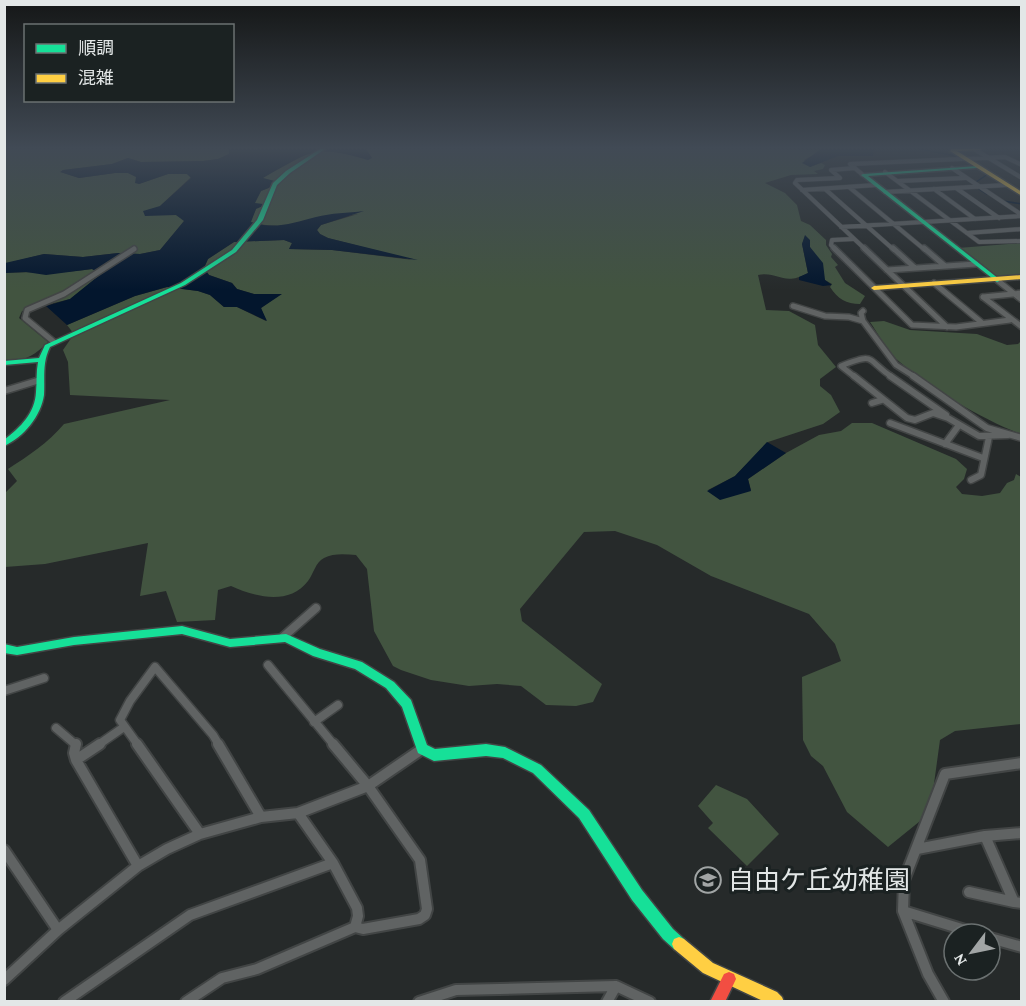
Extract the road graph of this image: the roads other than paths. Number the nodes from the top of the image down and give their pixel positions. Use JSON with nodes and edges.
{"nodes":[{"id":1,"x":268,"y":196,"type":"edge"},
{"id":2,"x":808,"y":196,"type":"edge"},
{"id":3,"x":833,"y":196,"type":"edge"},
{"id":4,"x":860,"y":196,"type":"edge"},
{"id":5,"x":890,"y":196,"type":"edge"},
{"id":6,"x":918,"y":196,"type":"edge"},
{"id":7,"x":943,"y":196,"type":"edge"},
{"id":8,"x":967,"y":196,"type":"edge"},
{"id":9,"x":993,"y":196,"type":"edge"},
{"id":10,"x":1022,"y":216,"type":"edge"},
{"id":11,"x":999,"y":218,"type":"junction"},
{"id":12,"x":975,"y":219,"type":"junction"},
{"id":13,"x":950,"y":221,"type":"junction"},
{"id":14,"x":923,"y":222,"type":"junction"},
{"id":15,"x":894,"y":224,"type":"junction"},
{"id":16,"x":868,"y":226,"type":"junction"},
{"id":17,"x":841,"y":227,"type":"junction"},
{"id":18,"x":1022,"y":229,"type":"edge"},
{"id":19,"x":967,"y":233,"type":"junction"},
{"id":20,"x":853,"y":239,"type":"junction"},
{"id":21,"x":1022,"y":242,"type":"edge"},
{"id":22,"x":133,"y":250,"type":"dead end"},
{"id":23,"x":976,"y":264,"type":"junction"},
{"id":24,"x":945,"y":266,"type":"junction"},
{"id":25,"x":915,"y":268,"type":"junction"},
{"id":26,"x":887,"y":270,"type":"junction"},
{"id":27,"x":1022,"y":277,"type":"edge"},
{"id":28,"x":996,"y":279,"type":"junction"},
{"id":29,"x":934,"y":283,"type":"junction"},
{"id":30,"x":903,"y":285,"type":"junction"},
{"id":31,"x":874,"y":288,"type":"junction"},
{"id":32,"x":1022,"y":293,"type":"edge"},
{"id":33,"x":1014,"y":294,"type":"junction"},
{"id":34,"x":1022,"y":300,"type":"edge"},
{"id":35,"x":793,"y":306,"type":"dead end"},
{"id":36,"x":863,"y":311,"type":"dead end"},
{"id":37,"x":1010,"y":320,"type":"junction"},
{"id":38,"x":864,"y":321,"type":"junction"},
{"id":39,"x":981,"y":322,"type":"junction"},
{"id":40,"x":947,"y":327,"type":"junction"},
{"id":41,"x":1022,"y":327,"type":"edge"},
{"id":42,"x":54,"y":342,"type":"junction"},
{"id":43,"x":39,"y":360,"type":"junction"},
{"id":44,"x":4,"y":363,"type":"edge"},
{"id":45,"x":40,"y":380,"type":"junction"},
{"id":46,"x":4,"y":391,"type":"edge"},
{"id":47,"x":882,"y":400,"type":"junction"},
{"id":48,"x":872,"y":403,"type":"dead end"},
{"id":49,"x":946,"y":415,"type":"junction"},
{"id":50,"x":890,"y":423,"type":"dead end"},
{"id":51,"x":959,"y":425,"type":"junction"},
{"id":52,"x":1008,"y":435,"type":"junction"},
{"id":53,"x":989,"y":437,"type":"junction"},
{"id":54,"x":1022,"y":438,"type":"edge"},
{"id":55,"x":4,"y":444,"type":"edge"},
{"id":56,"x":945,"y":444,"type":"junction"},
{"id":57,"x":983,"y":458,"type":"junction"},
{"id":58,"x":971,"y":480,"type":"dead end"},
{"id":59,"x":316,"y":608,"type":"dead end"},
{"id":60,"x":283,"y":637,"type":"junction"},
{"id":61,"x":4,"y":648,"type":"edge"},
{"id":62,"x":268,"y":666,"type":"dead end"},
{"id":63,"x":44,"y":678,"type":"dead end"},
{"id":64,"x":4,"y":691,"type":"edge"},
{"id":65,"x":338,"y":705,"type":"dead end"},
{"id":66,"x":315,"y":722,"type":"junction"},
{"id":67,"x":123,"y":727,"type":"junction"},
{"id":68,"x":56,"y":728,"type":"dead end"},
{"id":69,"x":422,"y":749,"type":"junction"},
{"id":70,"x":76,"y":760,"type":"junction"},
{"id":71,"x":1022,"y":763,"type":"edge"},
{"id":72,"x":368,"y":786,"type":"junction"},
{"id":73,"x":298,"y":813,"type":"junction"},
{"id":74,"x":261,"y":817,"type":"junction"},
{"id":75,"x":1022,"y":832,"type":"edge"},
{"id":76,"x":200,"y":834,"type":"junction"},
{"id":77,"x":985,"y":836,"type":"junction"},
{"id":78,"x":917,"y":849,"type":"junction"},
{"id":79,"x":4,"y":850,"type":"edge"},
{"id":80,"x":333,"y":863,"type":"junction"},
{"id":81,"x":138,"y":866,"type":"junction"},
{"id":82,"x":969,"y":891,"type":"dead end"},
{"id":83,"x":1018,"y":903,"type":"edge"},
{"id":84,"x":903,"y":911,"type":"junction"},
{"id":85,"x":942,"y":923,"type":"edge"},
{"id":86,"x":355,"y":927,"type":"junction"},
{"id":87,"x":58,"y":930,"type":"junction"},
{"id":88,"x":1002,"y":941,"type":"edge"},
{"id":89,"x":1022,"y":947,"type":"edge"},
{"id":90,"x":729,"y":979,"type":"junction"},
{"id":91,"x":4,"y":980,"type":"edge"},
{"id":92,"x":616,"y":986,"type":"junction"},
{"id":93,"x":446,"y":998,"type":"edge"},
{"id":94,"x":64,"y":1002,"type":"edge"},
{"id":95,"x":186,"y":1002,"type":"edge"},
{"id":96,"x":419,"y":1002,"type":"edge"},
{"id":97,"x":607,"y":1002,"type":"edge"},
{"id":98,"x":650,"y":1002,"type":"edge"},
{"id":99,"x":717,"y":1002,"type":"edge"},
{"id":100,"x":777,"y":1002,"type":"edge"},
{"id":101,"x":944,"y":1002,"type":"edge"}],
"edges":[{"from":1,"to":42,"type":"street"},
{"from":2,"to":17,"type":"street"},
{"from":3,"to":16,"type":"street"},
{"from":4,"to":15,"type":"street"},
{"from":5,"to":14,"type":"street"},
{"from":6,"to":13,"type":"street"},
{"from":7,"to":12,"type":"street"},
{"from":8,"to":11,"type":"street"},
{"from":9,"to":10,"type":"street"},
{"from":10,"to":11,"type":"street"},
{"from":11,"to":12,"type":"street"},
{"from":12,"to":13,"type":"street"},
{"from":13,"to":14,"type":"street"},
{"from":13,"to":19,"type":"street"},
{"from":14,"to":15,"type":"street"},
{"from":14,"to":23,"type":"street"},
{"from":15,"to":16,"type":"street"},
{"from":15,"to":24,"type":"street"},
{"from":16,"to":17,"type":"street"},
{"from":16,"to":25,"type":"street"},
{"from":17,"to":20,"type":"street"},
{"from":18,"to":19,"type":"street"},
{"from":19,"to":21,"type":"street"},
{"from":20,"to":26,"type":"street"},
{"from":20,"to":31,"type":"street"},
{"from":22,"to":42,"type":"street"},
{"from":23,"to":24,"type":"street"},
{"from":23,"to":28,"type":"street"},
{"from":24,"to":25,"type":"street"},
{"from":25,"to":26,"type":"street"},
{"from":26,"to":30,"type":"street"},
{"from":27,"to":28,"type":"street"},
{"from":28,"to":29,"type":"street"},
{"from":28,"to":33,"type":"street"},
{"from":29,"to":30,"type":"street"},
{"from":29,"to":39,"type":"street"},
{"from":30,"to":31,"type":"street"},
{"from":30,"to":40,"type":"street"},
{"from":31,"to":40,"type":"street"},
{"from":32,"to":33,"type":"street"},
{"from":33,"to":34,"type":"street"},
{"from":33,"to":37,"type":"street"},
{"from":35,"to":38,"type":"street"},
{"from":36,"to":38,"type":"street"},
{"from":37,"to":39,"type":"street"},
{"from":37,"to":41,"type":"street"},
{"from":38,"to":52,"type":"street"},
{"from":39,"to":40,"type":"street"},
{"from":42,"to":43,"type":"street"},
{"from":43,"to":44,"type":"street"},
{"from":43,"to":45,"type":"street"},
{"from":45,"to":46,"type":"street"},
{"from":45,"to":55,"type":"street"},
{"from":47,"to":48,"type":"street"},
{"from":47,"to":49,"type":"street"},
{"from":47,"to":49,"type":"street"},
{"from":49,"to":51,"type":"street"},
{"from":50,"to":56,"type":"street"},
{"from":51,"to":53,"type":"street"},
{"from":51,"to":56,"type":"street"},
{"from":52,"to":53,"type":"street"},
{"from":52,"to":54,"type":"street"},
{"from":53,"to":57,"type":"street"},
{"from":56,"to":57,"type":"street"},
{"from":57,"to":58,"type":"street"},
{"from":59,"to":60,"type":"street"},
{"from":60,"to":61,"type":"street"},
{"from":60,"to":69,"type":"street"},
{"from":62,"to":66,"type":"street"},
{"from":63,"to":64,"type":"street"},
{"from":65,"to":66,"type":"street"},
{"from":66,"to":72,"type":"street"},
{"from":67,"to":70,"type":"street"},
{"from":67,"to":74,"type":"street"},
{"from":67,"to":76,"type":"street"},
{"from":68,"to":70,"type":"street"},
{"from":69,"to":72,"type":"street"},
{"from":69,"to":90,"type":"street"},
{"from":70,"to":81,"type":"street"},
{"from":71,"to":78,"type":"street"},
{"from":72,"to":73,"type":"street"},
{"from":72,"to":86,"type":"street"},
{"from":73,"to":74,"type":"street"},
{"from":73,"to":80,"type":"street"},
{"from":74,"to":76,"type":"street"},
{"from":75,"to":77,"type":"street"},
{"from":76,"to":81,"type":"street"},
{"from":77,"to":78,"type":"street"},
{"from":77,"to":83,"type":"street"},
{"from":78,"to":84,"type":"street"},
{"from":79,"to":87,"type":"street"},
{"from":80,"to":86,"type":"street"},
{"from":80,"to":94,"type":"street"},
{"from":81,"to":87,"type":"street"},
{"from":82,"to":83,"type":"street"},
{"from":84,"to":85,"type":"street"},
{"from":84,"to":101,"type":"street"},
{"from":86,"to":95,"type":"street"},
{"from":87,"to":91,"type":"street"},
{"from":88,"to":89,"type":"street"},
{"from":90,"to":99,"type":"street"},
{"from":90,"to":100,"type":"street"},
{"from":92,"to":93,"type":"street"},
{"from":92,"to":97,"type":"street"},
{"from":92,"to":98,"type":"street"},
{"from":93,"to":96,"type":"street"}]}
